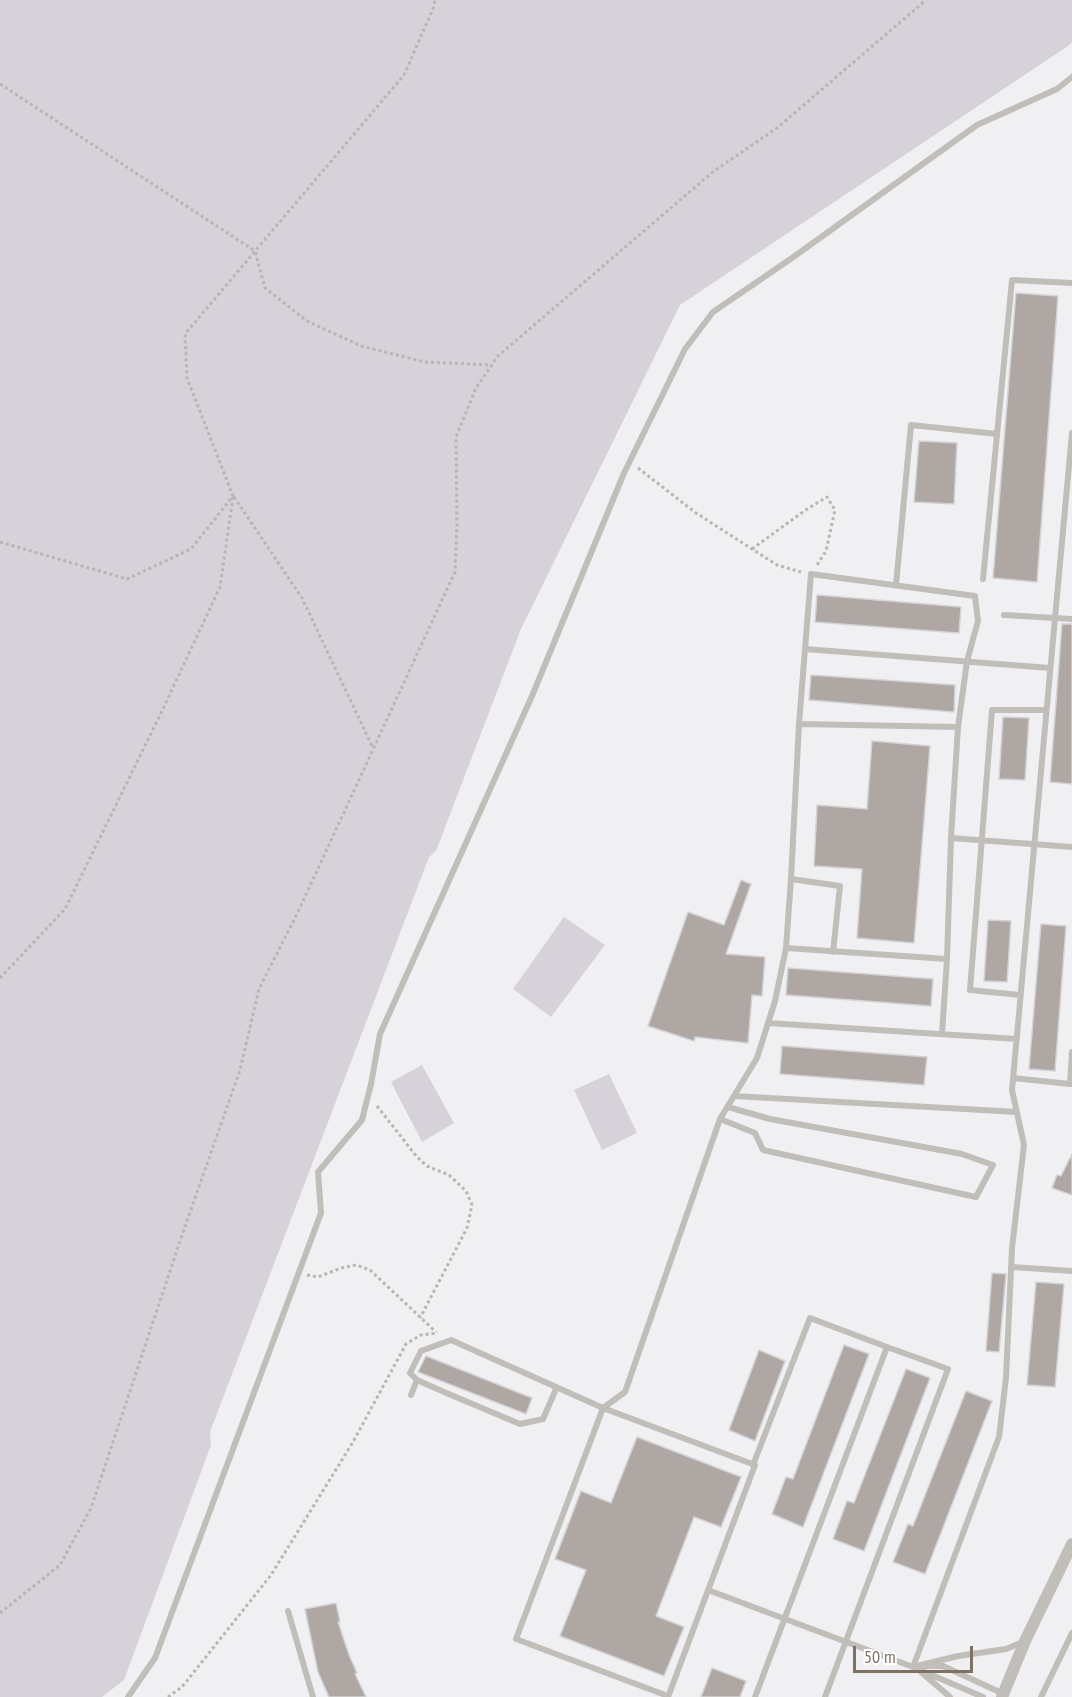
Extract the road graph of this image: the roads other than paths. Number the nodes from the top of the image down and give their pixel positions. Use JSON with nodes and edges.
{"nodes":[{"id":1,"x":1072,"y":77,"type":"edge"},
{"id":2,"x":1072,"y":283,"type":"edge"},
{"id":3,"x":1072,"y":433,"type":"edge"},
{"id":4,"x":997,"y":434,"type":"junction"},
{"id":5,"x":983,"y":579,"type":"dead end"},
{"id":6,"x":896,"y":585,"type":"junction"},
{"id":7,"x":1004,"y":615,"type":"dead end"},
{"id":8,"x":1055,"y":618,"type":"junction"},
{"id":9,"x":1072,"y":619,"type":"edge"},
{"id":10,"x":805,"y":650,"type":"junction"},
{"id":11,"x":967,"y":662,"type":"junction"},
{"id":12,"x":1050,"y":668,"type":"junction"},
{"id":13,"x":1046,"y":710,"type":"junction"},
{"id":14,"x":800,"y":724,"type":"junction"},
{"id":15,"x":958,"y":727,"type":"junction"},
{"id":16,"x":951,"y":838,"type":"junction"},
{"id":17,"x":982,"y":840,"type":"junction"},
{"id":18,"x":1034,"y":844,"type":"junction"},
{"id":19,"x":1072,"y":847,"type":"edge"},
{"id":20,"x":791,"y":879,"type":"junction"},
{"id":21,"x":786,"y":948,"type":"junction"},
{"id":22,"x":833,"y":952,"type":"junction"},
{"id":23,"x":947,"y":959,"type":"junction"},
{"id":24,"x":1020,"y":995,"type":"junction"},
{"id":25,"x":768,"y":1023,"type":"junction"},
{"id":26,"x":942,"y":1034,"type":"junction"},
{"id":27,"x":1017,"y":1039,"type":"junction"},
{"id":28,"x":1072,"y":1052,"type":"edge"},
{"id":29,"x":1013,"y":1078,"type":"junction"},
{"id":30,"x":1071,"y":1084,"type":"edge"},
{"id":31,"x":734,"y":1096,"type":"junction"},
{"id":32,"x":728,"y":1107,"type":"junction"},
{"id":33,"x":1017,"y":1112,"type":"junction"},
{"id":34,"x":720,"y":1119,"type":"junction"},
{"id":35,"x":1011,"y":1267,"type":"junction"},
{"id":36,"x":1072,"y":1271,"type":"edge"},
{"id":37,"x":887,"y":1347,"type":"junction"},
{"id":38,"x":417,"y":1380,"type":"junction"},
{"id":39,"x":556,"y":1389,"type":"junction"},
{"id":40,"x":411,"y":1395,"type":"dead end"},
{"id":41,"x":603,"y":1408,"type":"junction"},
{"id":42,"x":753,"y":1465,"type":"junction"},
{"id":43,"x":1072,"y":1544,"type":"edge"},
{"id":44,"x":708,"y":1590,"type":"junction"},
{"id":45,"x":288,"y":1611,"type":"dead end"},
{"id":46,"x":785,"y":1619,"type":"junction"},
{"id":47,"x":1072,"y":1633,"type":"edge"},
{"id":48,"x":1025,"y":1641,"type":"junction"},
{"id":49,"x":846,"y":1642,"type":"junction"},
{"id":50,"x":913,"y":1667,"type":"junction"},
{"id":51,"x":1003,"y":1695,"type":"edge"},
{"id":52,"x":668,"y":1696,"type":"edge"},
{"id":53,"x":128,"y":1697,"type":"edge"},
{"id":54,"x":313,"y":1697,"type":"edge"},
{"id":55,"x":755,"y":1697,"type":"edge"},
{"id":56,"x":825,"y":1697,"type":"edge"},
{"id":57,"x":950,"y":1697,"type":"edge"},
{"id":58,"x":983,"y":1697,"type":"edge"},
{"id":59,"x":1041,"y":1697,"type":"edge"}],
"edges":[{"from":1,"to":53,"type":"lane"},
{"from":2,"to":4,"type":"lane"},
{"from":3,"to":8,"type":"lane"},
{"from":4,"to":5,"type":"lane"},
{"from":4,"to":6,"type":"lane"},
{"from":6,"to":10,"type":"lane"},
{"from":6,"to":11,"type":"lane"},
{"from":7,"to":8,"type":"lane"},
{"from":8,"to":9,"type":"lane"},
{"from":8,"to":12,"type":"lane"},
{"from":10,"to":11,"type":"lane"},
{"from":10,"to":14,"type":"lane"},
{"from":11,"to":12,"type":"lane"},
{"from":11,"to":15,"type":"lane"},
{"from":12,"to":13,"type":"lane"},
{"from":13,"to":17,"type":"lane"},
{"from":13,"to":18,"type":"lane"},
{"from":14,"to":15,"type":"lane"},
{"from":14,"to":20,"type":"lane"},
{"from":15,"to":16,"type":"lane"},
{"from":16,"to":17,"type":"lane"},
{"from":16,"to":23,"type":"lane"},
{"from":17,"to":18,"type":"lane"},
{"from":17,"to":24,"type":"lane"},
{"from":18,"to":19,"type":"lane"},
{"from":18,"to":24,"type":"lane"},
{"from":20,"to":21,"type":"lane"},
{"from":20,"to":22,"type":"lane"},
{"from":21,"to":22,"type":"lane"},
{"from":21,"to":25,"type":"lane"},
{"from":22,"to":23,"type":"lane"},
{"from":23,"to":26,"type":"lane"},
{"from":24,"to":27,"type":"lane"},
{"from":25,"to":26,"type":"lane"},
{"from":25,"to":31,"type":"lane"},
{"from":26,"to":27,"type":"lane"},
{"from":27,"to":29,"type":"lane"},
{"from":28,"to":30,"type":"lane"},
{"from":29,"to":30,"type":"lane"},
{"from":29,"to":33,"type":"lane"},
{"from":31,"to":32,"type":"lane"},
{"from":31,"to":33,"type":"lane"},
{"from":32,"to":34,"type":"lane"},
{"from":32,"to":34,"type":"lane"},
{"from":33,"to":35,"type":"lane"},
{"from":34,"to":41,"type":"lane"},
{"from":35,"to":36,"type":"lane"},
{"from":35,"to":50,"type":"lane"},
{"from":37,"to":42,"type":"lane"},
{"from":37,"to":46,"type":"lane"},
{"from":37,"to":49,"type":"lane"},
{"from":38,"to":39,"type":"lane"},
{"from":38,"to":39,"type":"lane"},
{"from":38,"to":40,"type":"lane"},
{"from":39,"to":41,"type":"lane"},
{"from":41,"to":42,"type":"lane"},
{"from":41,"to":52,"type":"lane"},
{"from":42,"to":44,"type":"lane"},
{"from":43,"to":48,"type":"street"},
{"from":44,"to":46,"type":"lane"},
{"from":44,"to":52,"type":"lane"},
{"from":45,"to":54,"type":"lane"},
{"from":46,"to":49,"type":"lane"},
{"from":46,"to":55,"type":"lane"},
{"from":47,"to":59,"type":"lane"},
{"from":48,"to":50,"type":"lane"},
{"from":48,"to":51,"type":"street"},
{"from":49,"to":50,"type":"lane"},
{"from":49,"to":56,"type":"lane"},
{"from":50,"to":51,"type":"lane"},
{"from":50,"to":57,"type":"lane"},
{"from":50,"to":58,"type":"lane"}]}
